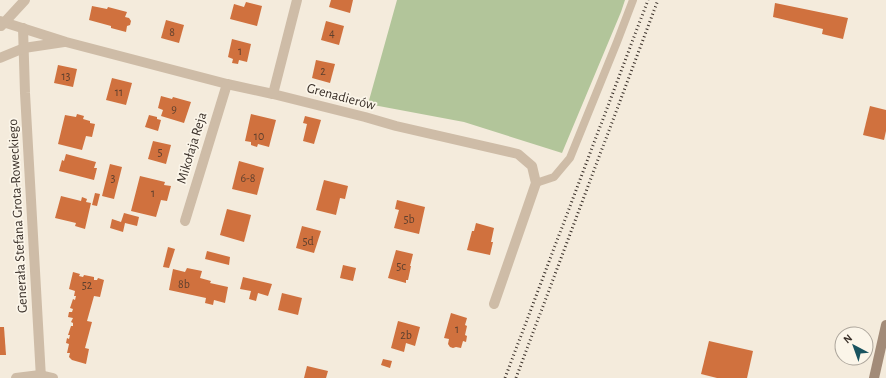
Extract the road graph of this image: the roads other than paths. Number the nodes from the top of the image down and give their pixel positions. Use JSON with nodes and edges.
{"nodes":[{"id":1,"x":25,"y":0,"type":"edge"},
{"id":2,"x":297,"y":0,"type":"edge"},
{"id":3,"x":632,"y":0,"type":"edge"},
{"id":4,"x":2,"y":23,"type":"edge"},
{"id":5,"x":23,"y":28,"type":"junction"},
{"id":6,"x":66,"y":42,"type":"junction"},
{"id":7,"x":24,"y":48,"type":"junction"},
{"id":8,"x":0,"y":58,"type":"edge"},
{"id":9,"x":227,"y":84,"type":"junction"},
{"id":10,"x":273,"y":94,"type":"junction"},
{"id":11,"x":536,"y":183,"type":"junction"},
{"id":12,"x":185,"y":222,"type":"dead end"},
{"id":13,"x":494,"y":304,"type":"dead end"},
{"id":14,"x":886,"y":325,"type":"edge"},
{"id":15,"x":40,"y":376,"type":"edge"},
{"id":16,"x":16,"y":378,"type":"edge"},
{"id":17,"x":54,"y":378,"type":"edge"},
{"id":18,"x":874,"y":378,"type":"edge"}],
"edges":[{"from":1,"to":4,"type":"street"},
{"from":2,"to":10,"type":"street"},
{"from":3,"to":11,"type":"lane"},
{"from":4,"to":5,"type":"street","name":"Grenadierów"},
{"from":5,"to":6,"type":"street","name":"Grenadierów"},
{"from":5,"to":7,"type":"street","name":"Generała Stefana Grota-Roweckiego"},
{"from":6,"to":7,"type":"street"},
{"from":6,"to":9,"type":"street","name":"Grenadierów"},
{"from":7,"to":8,"type":"street"},
{"from":7,"to":15,"type":"street","name":"Generała Stefana Grota-Roweckiego"},
{"from":9,"to":10,"type":"street","name":"Grenadierów"},
{"from":9,"to":12,"type":"street","name":"Mikołaja Reja"},
{"from":10,"to":11,"type":"street","name":"Grenadierów"},
{"from":11,"to":13,"type":"street"},
{"from":14,"to":18,"type":"main road"},
{"from":15,"to":16,"type":"street"},
{"from":15,"to":17,"type":"street"}]}
